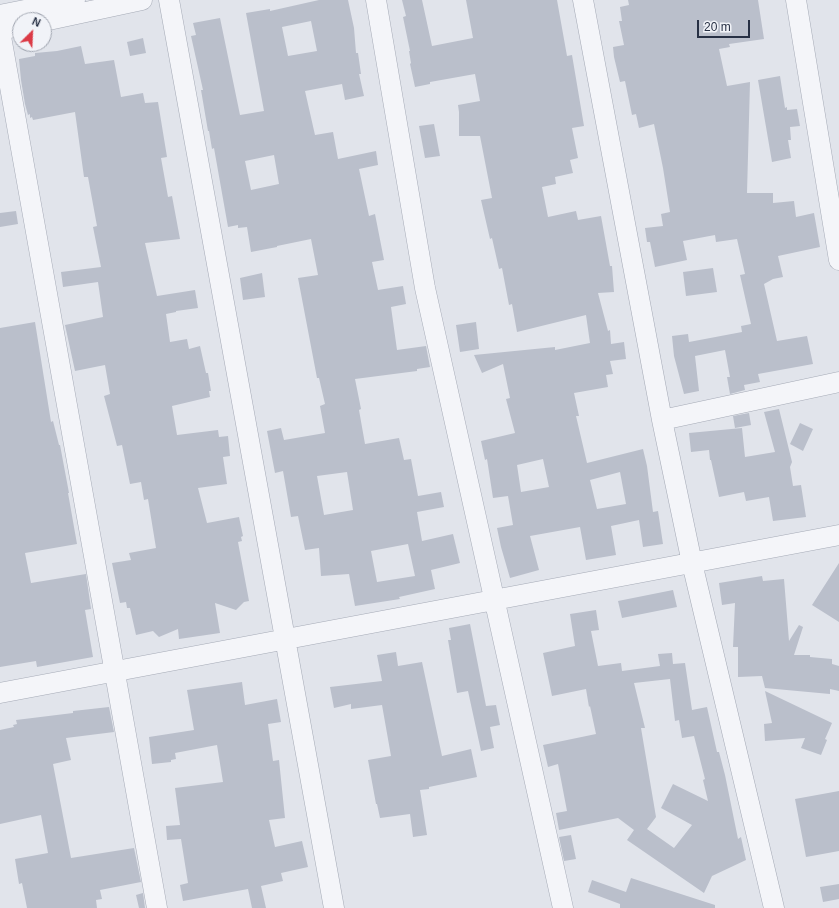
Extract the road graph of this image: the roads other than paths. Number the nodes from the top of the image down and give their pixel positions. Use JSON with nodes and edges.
{"nodes":[{"id":1,"x":75,"y":0,"type":"edge"},
{"id":2,"x":142,"y":0,"type":"edge"},
{"id":3,"x":169,"y":0,"type":"edge"},
{"id":4,"x":376,"y":0,"type":"edge"},
{"id":5,"x":583,"y":0,"type":"edge"},
{"id":6,"x":796,"y":0,"type":"edge"},
{"id":7,"x":0,"y":15,"type":"edge"},
{"id":8,"x":52,"y":19,"type":"edge"},
{"id":9,"x":12,"y":28,"type":"edge"},
{"id":10,"x":0,"y":30,"type":"edge"},
{"id":11,"x":839,"y":260,"type":"edge"},
{"id":12,"x":839,"y":382,"type":"edge"},
{"id":13,"x":662,"y":420,"type":"junction"},
{"id":14,"x":839,"y":535,"type":"edge"},
{"id":15,"x":692,"y":563,"type":"junction"},
{"id":16,"x":495,"y":600,"type":"junction"},
{"id":17,"x":285,"y":639,"type":"junction"},
{"id":18,"x":116,"y":671,"type":"junction"},
{"id":19,"x":0,"y":693,"type":"edge"},
{"id":20,"x":157,"y":908,"type":"edge"},
{"id":21,"x":334,"y":908,"type":"edge"},
{"id":22,"x":563,"y":908,"type":"edge"},
{"id":23,"x":774,"y":908,"type":"edge"}],
"edges":[{"from":1,"to":7,"type":"street"},
{"from":2,"to":8,"type":"street"},
{"from":3,"to":17,"type":"street"},
{"from":4,"to":16,"type":"street"},
{"from":5,"to":13,"type":"street"},
{"from":6,"to":11,"type":"street"},
{"from":9,"to":10,"type":"street"},
{"from":10,"to":18,"type":"street"},
{"from":12,"to":13,"type":"street"},
{"from":13,"to":15,"type":"street"},
{"from":14,"to":15,"type":"street"},
{"from":15,"to":16,"type":"street"},
{"from":15,"to":23,"type":"street"},
{"from":16,"to":17,"type":"street"},
{"from":16,"to":22,"type":"street"},
{"from":17,"to":18,"type":"street"},
{"from":17,"to":21,"type":"street"},
{"from":18,"to":19,"type":"street"},
{"from":18,"to":20,"type":"street"}]}
